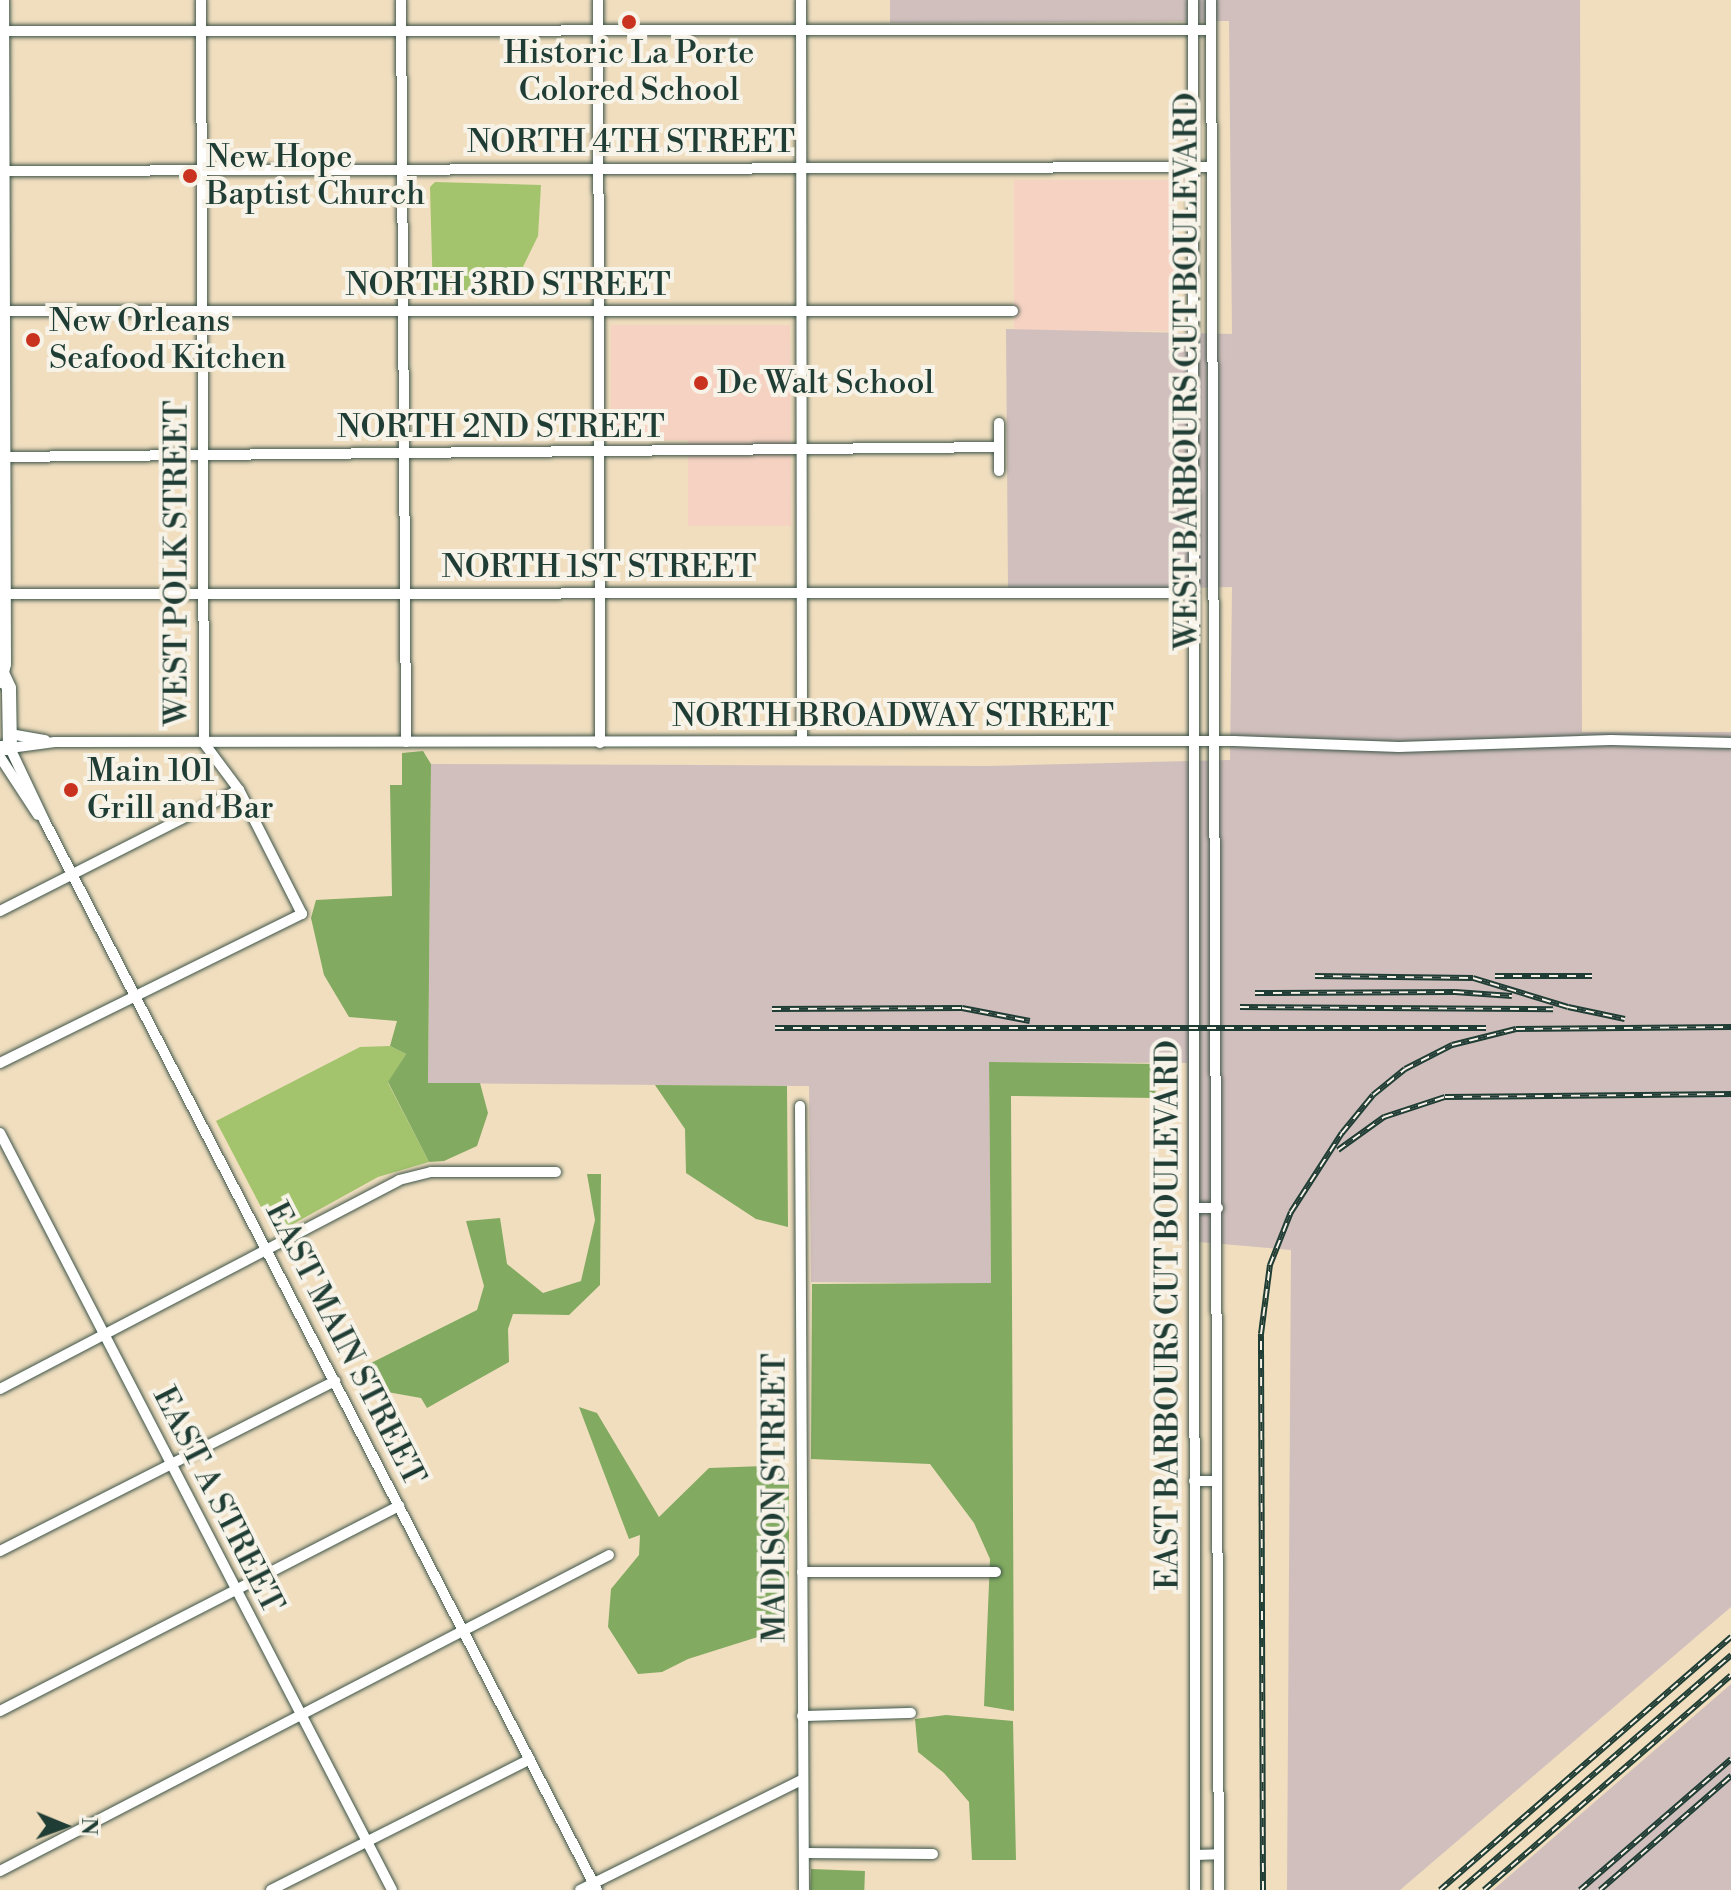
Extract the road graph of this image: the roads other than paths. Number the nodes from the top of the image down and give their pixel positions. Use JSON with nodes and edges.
{"nodes":[{"id":1,"x":2,"y":0,"type":"edge"},
{"id":2,"x":201,"y":0,"type":"edge"},
{"id":3,"x":401,"y":0,"type":"edge"},
{"id":4,"x":598,"y":0,"type":"edge"},
{"id":5,"x":801,"y":0,"type":"edge"},
{"id":6,"x":1193,"y":0,"type":"edge"},
{"id":7,"x":1211,"y":0,"type":"edge"},
{"id":8,"x":801,"y":28,"type":"junction"},
{"id":9,"x":1193,"y":29,"type":"junction"},
{"id":10,"x":1211,"y":30,"type":"junction"},
{"id":11,"x":1,"y":31,"type":"edge"},
{"id":12,"x":401,"y":31,"type":"junction"},
{"id":13,"x":201,"y":32,"type":"junction"},
{"id":14,"x":599,"y":32,"type":"junction"},
{"id":15,"x":1192,"y":167,"type":"junction"},
{"id":16,"x":1211,"y":167,"type":"junction"},
{"id":17,"x":402,"y":168,"type":"junction"},
{"id":18,"x":803,"y":168,"type":"junction"},
{"id":19,"x":599,"y":169,"type":"junction"},
{"id":20,"x":1,"y":171,"type":"edge"},
{"id":21,"x":202,"y":172,"type":"junction"},
{"id":22,"x":1,"y":311,"type":"edge"},
{"id":23,"x":202,"y":311,"type":"junction"},
{"id":24,"x":402,"y":311,"type":"junction"},
{"id":25,"x":599,"y":311,"type":"junction"},
{"id":26,"x":801,"y":311,"type":"junction"},
{"id":27,"x":1013,"y":311,"type":"dead end"},
{"id":28,"x":1193,"y":313,"type":"junction"},
{"id":29,"x":1212,"y":314,"type":"junction"},
{"id":30,"x":1192,"y":404,"type":"junction"},
{"id":31,"x":1213,"y":405,"type":"junction"},
{"id":32,"x":999,"y":423,"type":"dead end"},
{"id":33,"x":999,"y":447,"type":"junction"},
{"id":34,"x":802,"y":450,"type":"junction"},
{"id":35,"x":404,"y":453,"type":"junction"},
{"id":36,"x":599,"y":453,"type":"junction"},
{"id":37,"x":203,"y":454,"type":"junction"},
{"id":38,"x":2,"y":457,"type":"edge"},
{"id":39,"x":999,"y":471,"type":"dead end"},
{"id":40,"x":203,"y":593,"type":"junction"},
{"id":41,"x":405,"y":593,"type":"junction"},
{"id":42,"x":802,"y":593,"type":"junction"},
{"id":43,"x":1194,"y":593,"type":"junction"},
{"id":44,"x":2,"y":594,"type":"edge"},
{"id":45,"x":600,"y":594,"type":"junction"},
{"id":46,"x":1,"y":678,"type":"edge"},
{"id":47,"x":802,"y":741,"type":"junction"},
{"id":48,"x":1194,"y":741,"type":"junction"},
{"id":49,"x":1215,"y":741,"type":"junction"},
{"id":50,"x":406,"y":742,"type":"junction"},
{"id":51,"x":204,"y":743,"type":"junction"},
{"id":52,"x":600,"y":743,"type":"junction"},
{"id":53,"x":1731,"y":743,"type":"edge"},
{"id":54,"x":4,"y":744,"type":"edge"},
{"id":55,"x":239,"y":790,"type":"junction"},
{"id":56,"x":72,"y":873,"type":"junction"},
{"id":57,"x":0,"y":911,"type":"edge"},
{"id":58,"x":1216,"y":981,"type":"junction"},
{"id":59,"x":1193,"y":982,"type":"junction"},
{"id":60,"x":136,"y":996,"type":"junction"},
{"id":61,"x":0,"y":1063,"type":"edge"},
{"id":62,"x":800,"y":1106,"type":"dead end"},
{"id":63,"x":0,"y":1133,"type":"edge"},
{"id":64,"x":556,"y":1172,"type":"dead end"},
{"id":65,"x":1194,"y":1208,"type":"junction"},
{"id":66,"x":1218,"y":1208,"type":"junction"},
{"id":67,"x":267,"y":1248,"type":"junction"},
{"id":68,"x":104,"y":1335,"type":"junction"},
{"id":69,"x":335,"y":1381,"type":"junction"},
{"id":70,"x":0,"y":1389,"type":"edge"},
{"id":71,"x":170,"y":1463,"type":"junction"},
{"id":72,"x":1194,"y":1481,"type":"junction"},
{"id":73,"x":1217,"y":1481,"type":"junction"},
{"id":74,"x":399,"y":1506,"type":"junction"},
{"id":75,"x":0,"y":1551,"type":"edge"},
{"id":76,"x":609,"y":1555,"type":"dead end"},
{"id":77,"x":802,"y":1572,"type":"junction"},
{"id":78,"x":996,"y":1572,"type":"dead end"},
{"id":79,"x":235,"y":1590,"type":"junction"},
{"id":80,"x":464,"y":1632,"type":"junction"},
{"id":81,"x":1195,"y":1693,"type":"junction"},
{"id":82,"x":1217,"y":1693,"type":"junction"},
{"id":83,"x":0,"y":1711,"type":"edge"},
{"id":84,"x":911,"y":1713,"type":"dead end"},
{"id":85,"x":302,"y":1716,"type":"junction"},
{"id":86,"x":802,"y":1716,"type":"junction"},
{"id":87,"x":530,"y":1759,"type":"junction"},
{"id":88,"x":802,"y":1780,"type":"junction"},
{"id":89,"x":366,"y":1840,"type":"junction"},
{"id":90,"x":804,"y":1853,"type":"junction"},
{"id":91,"x":933,"y":1854,"type":"dead end"},
{"id":92,"x":1219,"y":1854,"type":"junction"},
{"id":93,"x":1195,"y":1855,"type":"junction"},
{"id":94,"x":0,"y":1871,"type":"edge"},
{"id":95,"x":596,"y":1886,"type":"edge"},
{"id":96,"x":271,"y":1890,"type":"edge"},
{"id":97,"x":392,"y":1890,"type":"edge"},
{"id":98,"x":580,"y":1890,"type":"edge"},
{"id":99,"x":804,"y":1890,"type":"edge"},
{"id":100,"x":1195,"y":1890,"type":"edge"},
{"id":101,"x":1219,"y":1890,"type":"edge"}],
"edges":[{"from":1,"to":11,"type":"main road"},
{"from":2,"to":13,"type":"street","name":"WEST POLK STREET"},
{"from":3,"to":12,"type":"street"},
{"from":4,"to":14,"type":"street"},
{"from":5,"to":8,"type":"street"},
{"from":6,"to":9,"type":"street","name":"WEST BARBOURS CUT BOULEVARD"},
{"from":7,"to":10,"type":"street","name":"WEST BARBOURS CUT BOULEVARD"},
{"from":8,"to":9,"type":"street"},
{"from":8,"to":14,"type":"street"},
{"from":8,"to":18,"type":"street"},
{"from":9,"to":10,"type":"street"},
{"from":9,"to":15,"type":"street","name":"WEST BARBOURS CUT BOULEVARD"},
{"from":10,"to":16,"type":"street","name":"WEST BARBOURS CUT BOULEVARD"},
{"from":11,"to":13,"type":"street"},
{"from":11,"to":20,"type":"main road"},
{"from":12,"to":13,"type":"street"},
{"from":12,"to":14,"type":"street"},
{"from":12,"to":17,"type":"street"},
{"from":13,"to":21,"type":"street","name":"WEST POLK STREET"},
{"from":14,"to":19,"type":"street"},
{"from":15,"to":16,"type":"street","name":"NORTH 4TH STREET"},
{"from":15,"to":18,"type":"street","name":"NORTH 4TH STREET"},
{"from":15,"to":28,"type":"street","name":"WEST BARBOURS CUT BOULEVARD"},
{"from":16,"to":29,"type":"street","name":"WEST BARBOURS CUT BOULEVARD"},
{"from":17,"to":19,"type":"street","name":"NORTH 4TH STREET"},
{"from":17,"to":21,"type":"street","name":"NORTH 4TH STREET"},
{"from":17,"to":24,"type":"street"},
{"from":18,"to":19,"type":"street","name":"NORTH 4TH STREET"},
{"from":18,"to":26,"type":"street"},
{"from":19,"to":25,"type":"street"},
{"from":20,"to":21,"type":"street","name":"NORTH 4TH STREET"},
{"from":20,"to":22,"type":"main road"},
{"from":21,"to":23,"type":"street","name":"WEST POLK STREET"},
{"from":22,"to":23,"type":"street","name":"NORTH 3RD STREET"},
{"from":22,"to":38,"type":"main road"},
{"from":23,"to":24,"type":"street","name":"NORTH 3RD STREET"},
{"from":23,"to":37,"type":"street","name":"WEST POLK STREET"},
{"from":24,"to":25,"type":"street","name":"NORTH 3RD STREET"},
{"from":24,"to":35,"type":"street"},
{"from":25,"to":26,"type":"street","name":"NORTH 3RD STREET"},
{"from":25,"to":36,"type":"street"},
{"from":26,"to":27,"type":"street","name":"NORTH 3RD STREET"},
{"from":26,"to":34,"type":"street"},
{"from":28,"to":29,"type":"street"},
{"from":28,"to":30,"type":"street","name":"WEST BARBOURS CUT BOULEVARD"},
{"from":29,"to":31,"type":"street","name":"WEST BARBOURS CUT BOULEVARD"},
{"from":30,"to":31,"type":"street"},
{"from":30,"to":43,"type":"street","name":"WEST BARBOURS CUT BOULEVARD"},
{"from":31,"to":49,"type":"street","name":"WEST BARBOURS CUT BOULEVARD"},
{"from":32,"to":33,"type":"street"},
{"from":33,"to":34,"type":"street","name":"NORTH 2ND STREET"},
{"from":33,"to":39,"type":"street"},
{"from":34,"to":36,"type":"street","name":"NORTH 2ND STREET"},
{"from":34,"to":42,"type":"street"},
{"from":35,"to":36,"type":"street","name":"NORTH 2ND STREET"},
{"from":35,"to":37,"type":"street","name":"NORTH 2ND STREET"},
{"from":35,"to":41,"type":"street"},
{"from":36,"to":45,"type":"street"},
{"from":37,"to":38,"type":"street","name":"NORTH 2ND STREET"},
{"from":37,"to":40,"type":"street","name":"WEST POLK STREET"},
{"from":38,"to":44,"type":"main road"},
{"from":40,"to":41,"type":"street","name":"NORTH 1ST STREET"},
{"from":40,"to":44,"type":"street","name":"NORTH 1ST STREET"},
{"from":40,"to":51,"type":"street","name":"WEST POLK STREET"},
{"from":41,"to":45,"type":"street","name":"NORTH 1ST STREET"},
{"from":41,"to":50,"type":"street"},
{"from":42,"to":43,"type":"street","name":"NORTH 1ST STREET"},
{"from":42,"to":45,"type":"street","name":"NORTH 1ST STREET"},
{"from":42,"to":47,"type":"street"},
{"from":43,"to":48,"type":"street","name":"WEST BARBOURS CUT BOULEVARD"},
{"from":44,"to":46,"type":"main road"},
{"from":45,"to":52,"type":"street"},
{"from":46,"to":54,"type":"main road"},
{"from":47,"to":48,"type":"street","name":"NORTH BROADWAY STREET"},
{"from":47,"to":52,"type":"street","name":"NORTH BROADWAY STREET"},
{"from":48,"to":49,"type":"street","name":"NORTH BROADWAY STREET"},
{"from":48,"to":59,"type":"street","name":"EAST BARBOURS CUT BOULEVARD"},
{"from":49,"to":53,"type":"street","name":"NORTH BROADWAY STREET"},
{"from":49,"to":58,"type":"street","name":"EAST BARBOURS CUT BOULEVARD"},
{"from":50,"to":51,"type":"street","name":"NORTH BROADWAY STREET"},
{"from":50,"to":52,"type":"street","name":"NORTH BROADWAY STREET"},
{"from":51,"to":54,"type":"street","name":"NORTH BROADWAY STREET"},
{"from":51,"to":55,"type":"street"},
{"from":54,"to":56,"type":"street","name":"EAST MAIN STREET"},
{"from":55,"to":56,"type":"street"},
{"from":55,"to":60,"type":"street"},
{"from":56,"to":57,"type":"street"},
{"from":56,"to":60,"type":"street","name":"EAST MAIN STREET"},
{"from":58,"to":59,"type":"street"},
{"from":58,"to":66,"type":"street","name":"EAST BARBOURS CUT BOULEVARD"},
{"from":59,"to":65,"type":"street","name":"EAST BARBOURS CUT BOULEVARD"},
{"from":60,"to":61,"type":"street"},
{"from":60,"to":67,"type":"street","name":"EAST MAIN STREET"},
{"from":62,"to":77,"type":"street","name":"MADISON STREET"},
{"from":63,"to":68,"type":"street","name":"EAST A STREET"},
{"from":64,"to":67,"type":"street"},
{"from":65,"to":66,"type":"street"},
{"from":65,"to":72,"type":"street","name":"EAST BARBOURS CUT BOULEVARD"},
{"from":66,"to":73,"type":"street","name":"EAST BARBOURS CUT BOULEVARD"},
{"from":67,"to":68,"type":"street"},
{"from":67,"to":69,"type":"street","name":"EAST MAIN STREET"},
{"from":68,"to":70,"type":"street"},
{"from":68,"to":71,"type":"street","name":"EAST A STREET"},
{"from":69,"to":71,"type":"street"},
{"from":69,"to":74,"type":"street","name":"EAST MAIN STREET"},
{"from":71,"to":75,"type":"street"},
{"from":71,"to":79,"type":"street","name":"EAST A STREET"},
{"from":72,"to":73,"type":"street"},
{"from":72,"to":81,"type":"street","name":"EAST BARBOURS CUT BOULEVARD"},
{"from":73,"to":82,"type":"street","name":"EAST BARBOURS CUT BOULEVARD"},
{"from":74,"to":79,"type":"street"},
{"from":74,"to":80,"type":"street","name":"EAST MAIN STREET"},
{"from":76,"to":80,"type":"street"},
{"from":77,"to":78,"type":"street"},
{"from":77,"to":86,"type":"street","name":"MADISON STREET"},
{"from":79,"to":83,"type":"street"},
{"from":79,"to":85,"type":"street","name":"EAST A STREET"},
{"from":80,"to":85,"type":"street"},
{"from":80,"to":87,"type":"street","name":"EAST MAIN STREET"},
{"from":81,"to":82,"type":"street"},
{"from":81,"to":93,"type":"street","name":"EAST BARBOURS CUT BOULEVARD"},
{"from":82,"to":92,"type":"street","name":"EAST BARBOURS CUT BOULEVARD"},
{"from":84,"to":86,"type":"street"},
{"from":85,"to":89,"type":"street","name":"EAST A STREET"},
{"from":85,"to":94,"type":"street"},
{"from":86,"to":88,"type":"street","name":"MADISON STREET"},
{"from":87,"to":89,"type":"street"},
{"from":87,"to":95,"type":"street","name":"EAST MAIN STREET"},
{"from":88,"to":90,"type":"street","name":"MADISON STREET"},
{"from":88,"to":95,"type":"street"},
{"from":89,"to":96,"type":"street"},
{"from":89,"to":97,"type":"street","name":"EAST A STREET"},
{"from":90,"to":91,"type":"street"},
{"from":90,"to":99,"type":"street","name":"MADISON STREET"},
{"from":92,"to":93,"type":"street"},
{"from":92,"to":101,"type":"street","name":"EAST BARBOURS CUT BOULEVARD"},
{"from":93,"to":100,"type":"street","name":"EAST BARBOURS CUT BOULEVARD"},
{"from":95,"to":98,"type":"street"}]}
